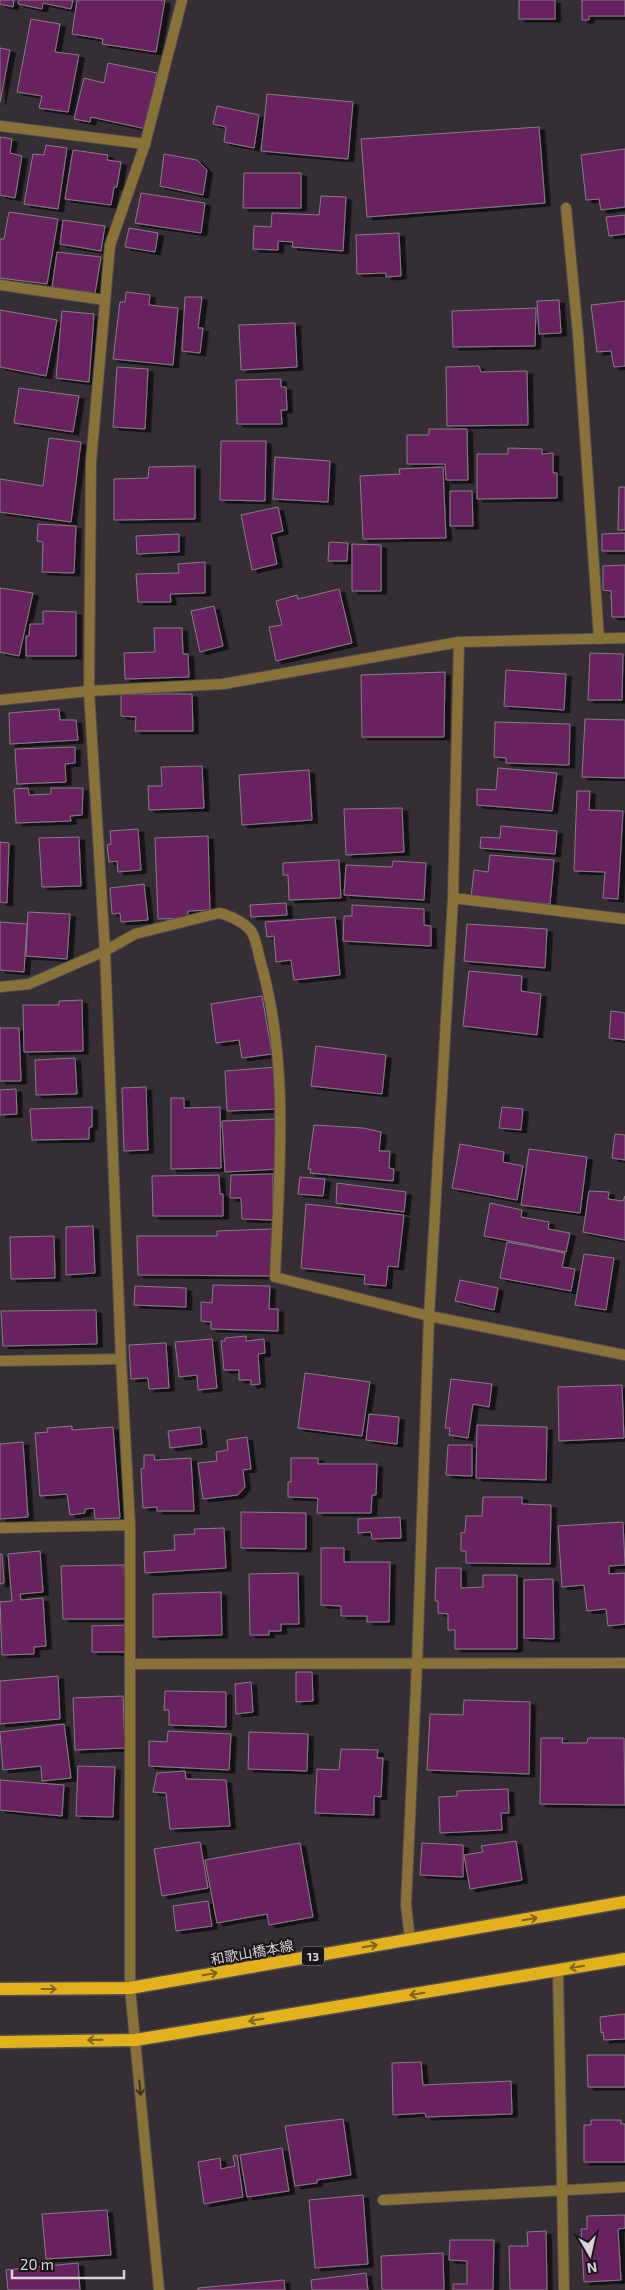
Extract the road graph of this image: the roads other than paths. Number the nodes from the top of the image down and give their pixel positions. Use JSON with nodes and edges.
{"nodes":[{"id":1,"x":182,"y":0,"type":"edge"},
{"id":2,"x":0,"y":126,"type":"edge"},
{"id":3,"x":145,"y":144,"type":"junction"},
{"id":4,"x":566,"y":208,"type":"dead end"},
{"id":5,"x":0,"y":285,"type":"edge"},
{"id":6,"x":106,"y":300,"type":"junction"},
{"id":7,"x":625,"y":638,"type":"edge"},
{"id":8,"x":598,"y":639,"type":"junction"},
{"id":9,"x":459,"y":642,"type":"junction"},
{"id":10,"x":89,"y":691,"type":"junction"},
{"id":11,"x":0,"y":700,"type":"edge"},
{"id":12,"x":453,"y":898,"type":"junction"},
{"id":13,"x":625,"y":919,"type":"edge"},
{"id":14,"x":105,"y":952,"type":"junction"},
{"id":15,"x":0,"y":987,"type":"edge"},
{"id":16,"x":429,"y":1316,"type":"junction"},
{"id":17,"x":625,"y":1355,"type":"edge"},
{"id":18,"x":121,"y":1359,"type":"junction"},
{"id":19,"x":0,"y":1361,"type":"edge"},
{"id":20,"x":130,"y":1525,"type":"junction"},
{"id":21,"x":0,"y":1528,"type":"edge"},
{"id":22,"x":625,"y":1663,"type":"edge"},
{"id":23,"x":131,"y":1664,"type":"junction"},
{"id":24,"x":417,"y":1664,"type":"junction"},
{"id":25,"x":625,"y":1902,"type":"edge"},
{"id":26,"x":410,"y":1939,"type":"junction"},
{"id":27,"x":625,"y":1959,"type":"edge"},
{"id":28,"x":558,"y":1971,"type":"junction"},
{"id":29,"x":130,"y":1988,"type":"junction"},
{"id":30,"x":0,"y":1989,"type":"edge"},
{"id":31,"x":135,"y":2040,"type":"junction"},
{"id":32,"x":0,"y":2042,"type":"edge"},
{"id":33,"x":625,"y":2187,"type":"edge"},
{"id":34,"x":561,"y":2189,"type":"junction"},
{"id":35,"x":383,"y":2200,"type":"dead end"},
{"id":36,"x":159,"y":2290,"type":"edge"},
{"id":37,"x":564,"y":2290,"type":"edge"}],
"edges":[{"from":1,"to":3,"type":"street"},
{"from":2,"to":3,"type":"street"},
{"from":3,"to":6,"type":"street"},
{"from":4,"to":8,"type":"street"},
{"from":5,"to":6,"type":"street"},
{"from":6,"to":10,"type":"street"},
{"from":7,"to":8,"type":"street"},
{"from":8,"to":9,"type":"street"},
{"from":9,"to":10,"type":"street"},
{"from":9,"to":12,"type":"street"},
{"from":10,"to":11,"type":"street"},
{"from":10,"to":14,"type":"street"},
{"from":12,"to":13,"type":"street"},
{"from":12,"to":16,"type":"street"},
{"from":14,"to":15,"type":"street"},
{"from":14,"to":16,"type":"street"},
{"from":14,"to":18,"type":"street"},
{"from":16,"to":17,"type":"street"},
{"from":16,"to":24,"type":"street"},
{"from":18,"to":19,"type":"street"},
{"from":18,"to":20,"type":"street"},
{"from":20,"to":21,"type":"street"},
{"from":20,"to":23,"type":"street"},
{"from":22,"to":24,"type":"street"},
{"from":23,"to":24,"type":"street"},
{"from":23,"to":29,"type":"street"},
{"from":24,"to":26,"type":"street"},
{"from":26,"to":25,"type":"main road","name":"和歌山橋本線","number":"13","one_way":true},
{"from":29,"to":26,"type":"main road","name":"和歌山橋本線","number":"13","one_way":true},
{"from":27,"to":28,"type":"main road","one_way":true},
{"from":28,"to":31,"type":"main road","one_way":true},
{"from":28,"to":34,"type":"street"},
{"from":30,"to":29,"type":"main road","name":"和歌山橋本線","number":"13","one_way":true},
{"from":29,"to":31,"type":"street"},
{"from":31,"to":32,"type":"main road","one_way":true},
{"from":31,"to":36,"type":"street","one_way":true},
{"from":33,"to":34,"type":"street"},
{"from":34,"to":35,"type":"street"},
{"from":34,"to":37,"type":"street"}]}
